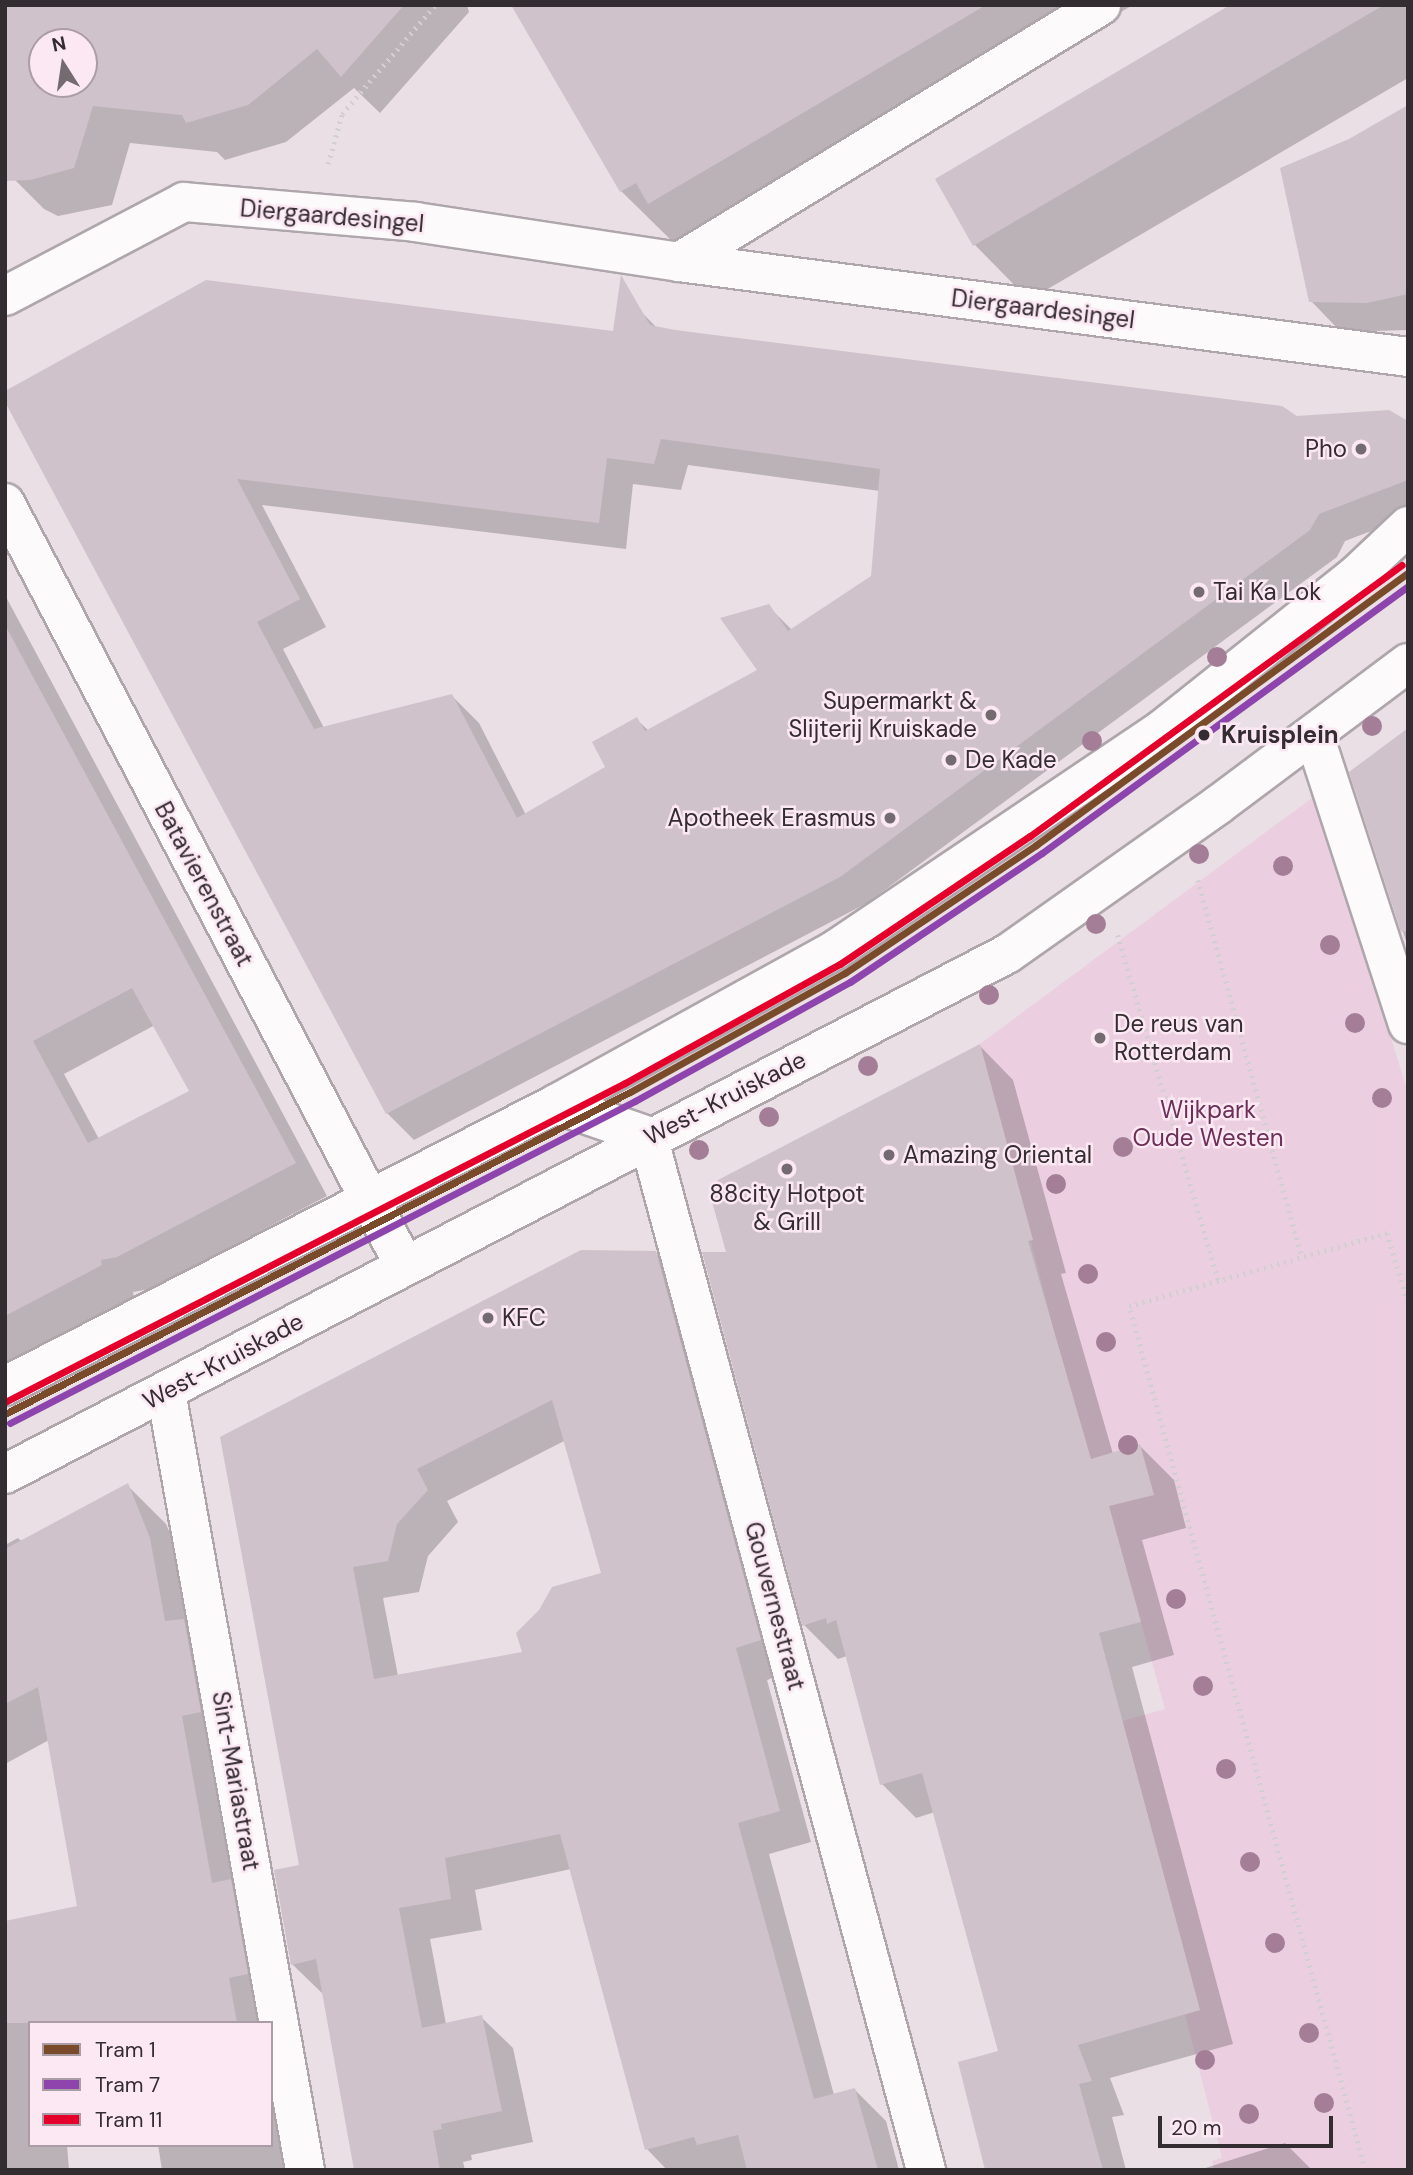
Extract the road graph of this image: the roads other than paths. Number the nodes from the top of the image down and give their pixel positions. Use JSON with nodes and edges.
{"nodes":[{"id":1,"x":1101,"y":5,"type":"edge"},
{"id":2,"x":679,"y":262,"type":"junction"},
{"id":3,"x":5,"y":296,"type":"edge"},
{"id":4,"x":1408,"y":357,"type":"edge"},
{"id":5,"x":5,"y":503,"type":"edge"},
{"id":6,"x":1408,"y":526,"type":"edge"},
{"id":7,"x":1408,"y":663,"type":"edge"},
{"id":8,"x":1314,"y":735,"type":"junction"},
{"id":9,"x":1408,"y":1024,"type":"edge"},
{"id":10,"x":556,"y":1104,"type":"junction"},
{"id":11,"x":648,"y":1136,"type":"junction"},
{"id":12,"x":369,"y":1198,"type":"junction"},
{"id":13,"x":404,"y":1265,"type":"junction"},
{"id":14,"x":5,"y":1386,"type":"edge"},
{"id":15,"x":166,"y":1392,"type":"junction"},
{"id":16,"x":5,"y":1474,"type":"edge"},
{"id":17,"x":305,"y":2170,"type":"edge"},
{"id":18,"x":926,"y":2170,"type":"edge"}],
"edges":[{"from":1,"to":2,"type":"street"},
{"from":2,"to":3,"type":"street","name":"Diergaardesingel"},
{"from":2,"to":4,"type":"street","name":"Diergaardesingel"},
{"from":5,"to":12,"type":"street","name":"Batavierenstraat"},
{"from":6,"to":10,"type":"street"},
{"from":7,"to":8,"type":"street","name":"West-Kruiskade"},
{"from":8,"to":9,"type":"street"},
{"from":8,"to":11,"type":"street","name":"West-Kruiskade"},
{"from":10,"to":11,"type":"street"},
{"from":10,"to":12,"type":"street"},
{"from":11,"to":13,"type":"street","name":"West-Kruiskade"},
{"from":11,"to":18,"type":"street","name":"Gouvernestraat"},
{"from":12,"to":13,"type":"street","name":"Batavierenstraat"},
{"from":12,"to":14,"type":"street"},
{"from":13,"to":15,"type":"street","name":"West-Kruiskade"},
{"from":15,"to":16,"type":"street","name":"West-Kruiskade"},
{"from":15,"to":17,"type":"street","name":"Sint-Mariastraat"}]}
